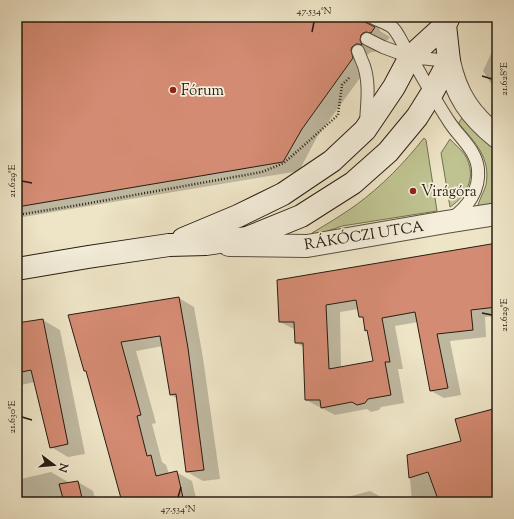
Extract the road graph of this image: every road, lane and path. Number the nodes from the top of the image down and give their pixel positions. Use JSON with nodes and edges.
{"nodes":[{"id":1,"x":371,"y":17,"type":"edge"},
{"id":2,"x":447,"y":21,"type":"edge"},
{"id":3,"x":367,"y":39,"type":"dead end"},
{"id":4,"x":358,"y":51,"type":"dead end"},
{"id":5,"x":410,"y":56,"type":"junction"},
{"id":6,"x":449,"y":61,"type":"junction"},
{"id":7,"x":364,"y":66,"type":"junction"},
{"id":8,"x":432,"y":93,"type":"junction"},
{"id":9,"x":365,"y":130,"type":"junction"},
{"id":10,"x":497,"y":137,"type":"edge"},
{"id":11,"x":497,"y":214,"type":"edge"},
{"id":12,"x":17,"y":215,"type":"edge"},
{"id":13,"x":446,"y":222,"type":"junction"},
{"id":14,"x":206,"y":244,"type":"junction"},
{"id":15,"x":169,"y":245,"type":"junction"},
{"id":16,"x":17,"y":269,"type":"edge"}],
"edges":[{"from":1,"to":5,"type":"lane"},
{"from":2,"to":5,"type":"street"},
{"from":2,"to":6,"type":"street"},
{"from":3,"to":5,"type":"lane"},
{"from":4,"to":7,"type":"lane"},
{"from":5,"to":6,"type":"lane"},
{"from":5,"to":8,"type":"lane"},
{"from":5,"to":9,"type":"street","name":"RÁKÓCZI UTCA"},
{"from":6,"to":8,"type":"street","name":"RÁKÓCZI UTCA"},
{"from":6,"to":10,"type":"street"},
{"from":7,"to":9,"type":"lane"},
{"from":7,"to":12,"type":"path"},
{"from":8,"to":13,"type":"lane"},
{"from":8,"to":14,"type":"street","name":"RÁKÓCZI UTCA"},
{"from":9,"to":15,"type":"street","name":"RÁKÓCZI UTCA"},
{"from":11,"to":13,"type":"street","name":"RÁKÓCZI UTCA"},
{"from":13,"to":14,"type":"street","name":"RÁKÓCZI UTCA"},
{"from":14,"to":15,"type":"street","name":"RÁKÓCZI UTCA"},
{"from":15,"to":16,"type":"street","name":"RÁKÓCZI UTCA"}]}
